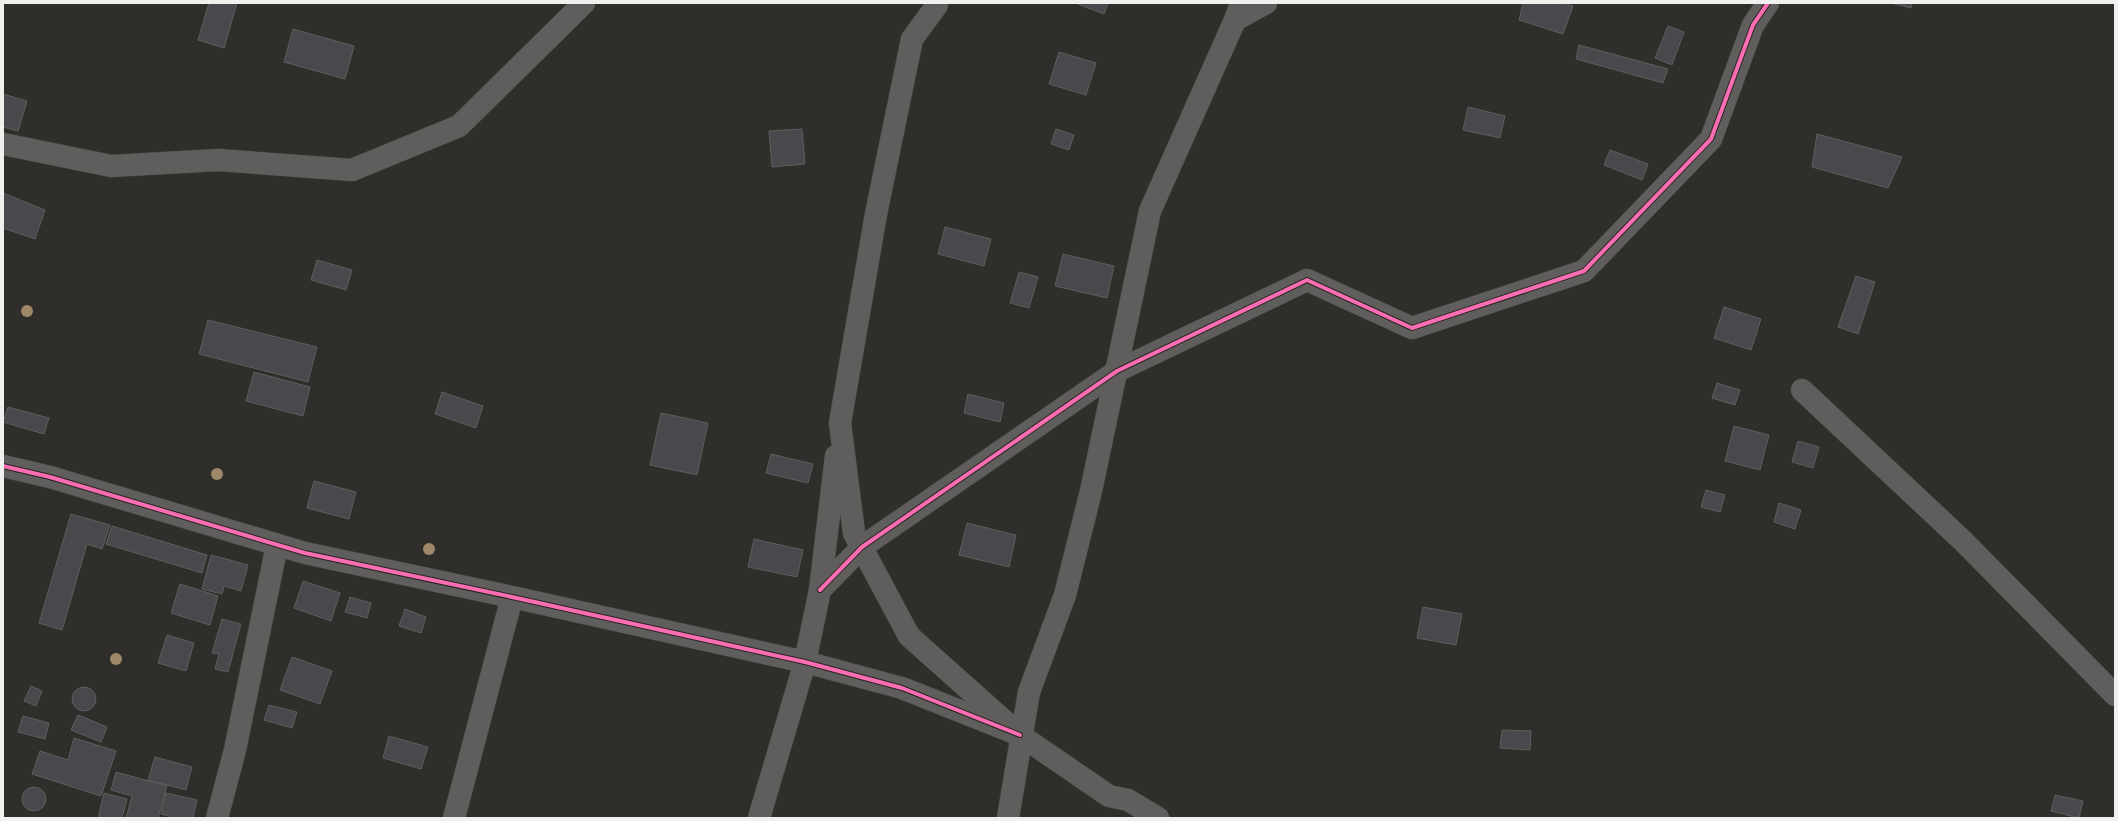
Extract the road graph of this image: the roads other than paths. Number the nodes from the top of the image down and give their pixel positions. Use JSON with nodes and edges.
{"nodes":[{"id":1,"x":584,"y":3,"type":"edge"},
{"id":2,"x":935,"y":3,"type":"edge"},
{"id":3,"x":1266,"y":3,"type":"edge"},
{"id":4,"x":1768,"y":3,"type":"edge"},
{"id":5,"x":1238,"y":11,"type":"edge"},
{"id":6,"x":3,"y":144,"type":"edge"},
{"id":7,"x":1118,"y":371,"type":"junction"},
{"id":8,"x":1802,"y":390,"type":"dead end"},
{"id":9,"x":840,"y":423,"type":"junction"},
{"id":10,"x":3,"y":466,"type":"edge"},
{"id":11,"x":277,"y":545,"type":"junction"},
{"id":12,"x":862,"y":547,"type":"junction"},
{"id":13,"x":820,"y":590,"type":"junction"},
{"id":14,"x":512,"y":597,"type":"junction"},
{"id":15,"x":805,"y":662,"type":"junction"},
{"id":16,"x":2115,"y":694,"type":"edge"},
{"id":17,"x":1020,"y":735,"type":"junction"},
{"id":18,"x":217,"y":818,"type":"edge"},
{"id":19,"x":454,"y":818,"type":"edge"},
{"id":20,"x":759,"y":818,"type":"edge"},
{"id":21,"x":1008,"y":818,"type":"edge"},
{"id":22,"x":1158,"y":818,"type":"edge"}],
"edges":[{"from":1,"to":6,"type":"street"},
{"from":2,"to":9,"type":"street"},
{"from":3,"to":5,"type":"street"},
{"from":4,"to":7,"type":"street"},
{"from":5,"to":7,"type":"street"},
{"from":7,"to":12,"type":"street"},
{"from":7,"to":17,"type":"street"},
{"from":8,"to":16,"type":"street"},
{"from":9,"to":12,"type":"street"},
{"from":9,"to":13,"type":"street"},
{"from":10,"to":11,"type":"street"},
{"from":11,"to":14,"type":"street"},
{"from":11,"to":18,"type":"street"},
{"from":12,"to":13,"type":"street"},
{"from":12,"to":17,"type":"street"},
{"from":13,"to":15,"type":"street"},
{"from":14,"to":15,"type":"street"},
{"from":14,"to":19,"type":"street"},
{"from":15,"to":17,"type":"street"},
{"from":15,"to":20,"type":"street"},
{"from":17,"to":21,"type":"street"},
{"from":17,"to":22,"type":"street"}]}
